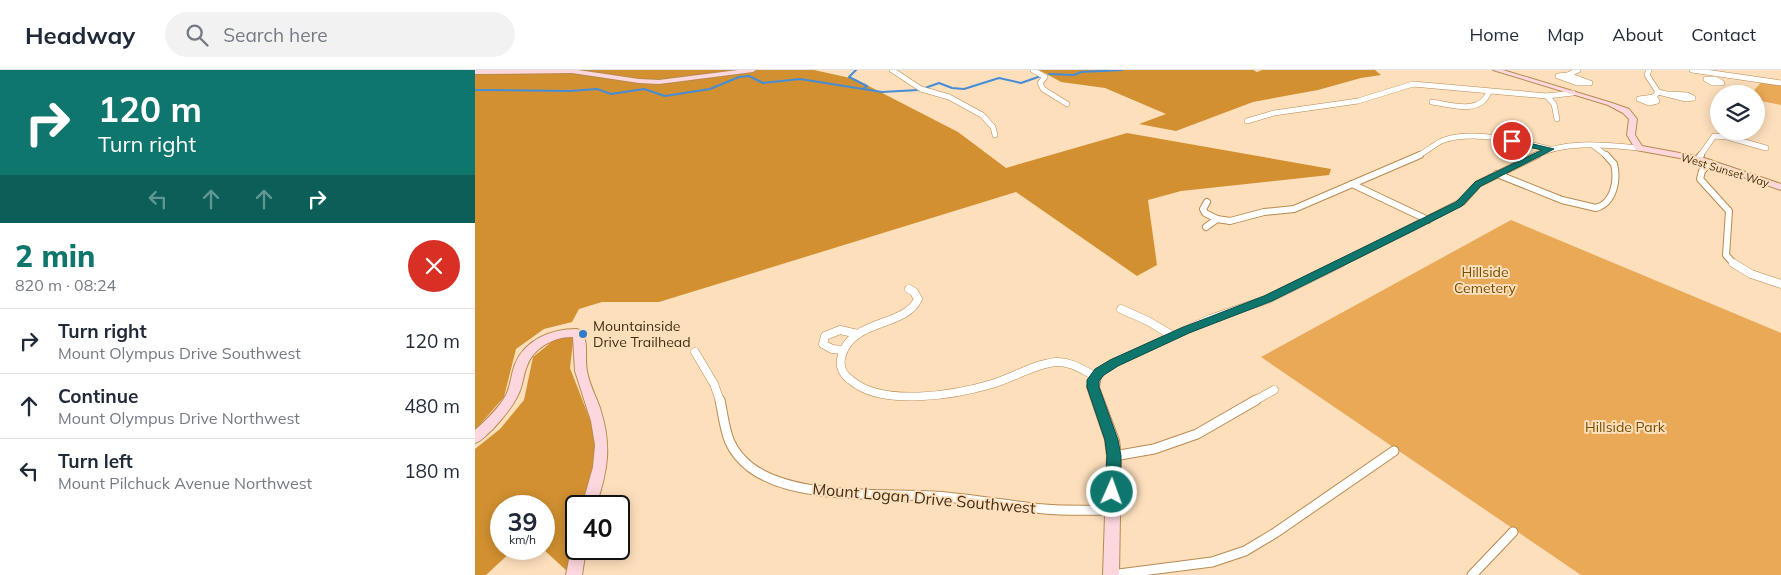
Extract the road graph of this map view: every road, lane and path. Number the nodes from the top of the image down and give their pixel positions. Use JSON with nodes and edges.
{"nodes":[{"id":1,"x":753,"y":70,"type":"edge"},
{"id":2,"x":892,"y":70,"type":"edge"},
{"id":3,"x":1033,"y":70,"type":"edge"},
{"id":4,"x":1496,"y":70,"type":"edge"},
{"id":5,"x":1578,"y":70,"type":"edge"},
{"id":6,"x":1649,"y":70,"type":"edge"},
{"id":7,"x":1692,"y":70,"type":"edge"},
{"id":8,"x":1724,"y":70,"type":"edge"},
{"id":9,"x":475,"y":72,"type":"edge"},
{"id":10,"x":1735,"y":73,"type":"edge"},
{"id":11,"x":1567,"y":75,"type":"junction"},
{"id":12,"x":1781,"y":83,"type":"edge"},
{"id":13,"x":1489,"y":92,"type":"junction"},
{"id":14,"x":1658,"y":92,"type":"junction"},
{"id":15,"x":1573,"y":93,"type":"junction"},
{"id":16,"x":1669,"y":94,"type":"dead end"},
{"id":17,"x":1547,"y":96,"type":"junction"},
{"id":18,"x":1654,"y":97,"type":"dead end"},
{"id":19,"x":1432,"y":102,"type":"dead end"},
{"id":20,"x":1067,"y":104,"type":"dead end"},
{"id":21,"x":1557,"y":119,"type":"dead end"},
{"id":22,"x":1247,"y":121,"type":"dead end"},
{"id":23,"x":995,"y":135,"type":"dead end"},
{"id":24,"x":1594,"y":146,"type":"junction"},
{"id":25,"x":1639,"y":148,"type":"junction"},
{"id":26,"x":1766,"y":148,"type":"dead end"},
{"id":27,"x":1550,"y":149,"type":"junction"},
{"id":28,"x":1698,"y":159,"type":"junction"},
{"id":29,"x":1710,"y":163,"type":"junction"},
{"id":30,"x":1497,"y":174,"type":"junction"},
{"id":31,"x":1352,"y":184,"type":"junction"},
{"id":32,"x":1781,"y":187,"type":"edge"},
{"id":33,"x":1207,"y":202,"type":"dead end"},
{"id":34,"x":1217,"y":219,"type":"junction"},
{"id":35,"x":1428,"y":220,"type":"junction"},
{"id":36,"x":1206,"y":227,"type":"dead end"},
{"id":37,"x":1781,"y":284,"type":"edge"},
{"id":38,"x":909,"y":289,"type":"dead end"},
{"id":39,"x":1121,"y":309,"type":"dead end"},
{"id":40,"x":857,"y":334,"type":"junction"},
{"id":41,"x":1173,"y":336,"type":"junction"},
{"id":42,"x":843,"y":350,"type":"junction"},
{"id":43,"x":695,"y":352,"type":"dead end"},
{"id":44,"x":1095,"y":376,"type":"junction"},
{"id":45,"x":1274,"y":390,"type":"dead end"},
{"id":46,"x":475,"y":438,"type":"edge"},
{"id":47,"x":1394,"y":451,"type":"dead end"},
{"id":48,"x":1114,"y":456,"type":"junction"},
{"id":49,"x":592,"y":495,"type":"edge"},
{"id":50,"x":1112,"y":510,"type":"junction"},
{"id":51,"x":1513,"y":532,"type":"dead end"},
{"id":52,"x":577,"y":560,"type":"edge"},
{"id":53,"x":575,"y":575,"type":"edge"},
{"id":54,"x":1111,"y":575,"type":"edge"},
{"id":55,"x":1472,"y":575,"type":"edge"}],
"edges":[{"from":1,"to":9,"type":"street"},
{"from":2,"to":23,"type":"street"},
{"from":3,"to":20,"type":"street"},
{"from":4,"to":15,"type":"street"},
{"from":5,"to":11,"type":"street"},
{"from":6,"to":14,"type":"street"},
{"from":7,"to":10,"type":"street"},
{"from":8,"to":10,"type":"street"},
{"from":10,"to":12,"type":"street"},
{"from":11,"to":11,"type":"street"},
{"from":13,"to":17,"type":"street"},
{"from":13,"to":19,"type":"street"},
{"from":13,"to":22,"type":"street"},
{"from":14,"to":16,"type":"street"},
{"from":14,"to":18,"type":"street"},
{"from":15,"to":17,"type":"street"},
{"from":15,"to":25,"type":"street"},
{"from":17,"to":21,"type":"street"},
{"from":24,"to":25,"type":"street"},
{"from":24,"to":27,"type":"street"},
{"from":24,"to":30,"type":"street"},
{"from":25,"to":28,"type":"street","name":"West Sunset Way"},
{"from":26,"to":28,"type":"street"},
{"from":27,"to":30,"type":"street"},
{"from":27,"to":31,"type":"street"},
{"from":28,"to":29,"type":"street","name":"West Sunset Way"},
{"from":29,"to":32,"type":"street","name":"West Sunset Way"},
{"from":29,"to":37,"type":"street"},
{"from":30,"to":35,"type":"street"},
{"from":31,"to":34,"type":"street"},
{"from":31,"to":35,"type":"street"},
{"from":33,"to":34,"type":"street"},
{"from":34,"to":36,"type":"street"},
{"from":35,"to":41,"type":"street"},
{"from":38,"to":40,"type":"street"},
{"from":39,"to":41,"type":"street"},
{"from":40,"to":42,"type":"street"},
{"from":40,"to":42,"type":"street"},
{"from":41,"to":44,"type":"street"},
{"from":42,"to":44,"type":"street"},
{"from":43,"to":50,"type":"street","name":"Mount Logan Drive Southwest"},
{"from":44,"to":48,"type":"street"},
{"from":45,"to":48,"type":"street"},
{"from":46,"to":49,"type":"street"},
{"from":47,"to":54,"type":"street"},
{"from":48,"to":50,"type":"street"},
{"from":50,"to":54,"type":"street"},
{"from":51,"to":55,"type":"street"},
{"from":52,"to":53,"type":"street"}]}
